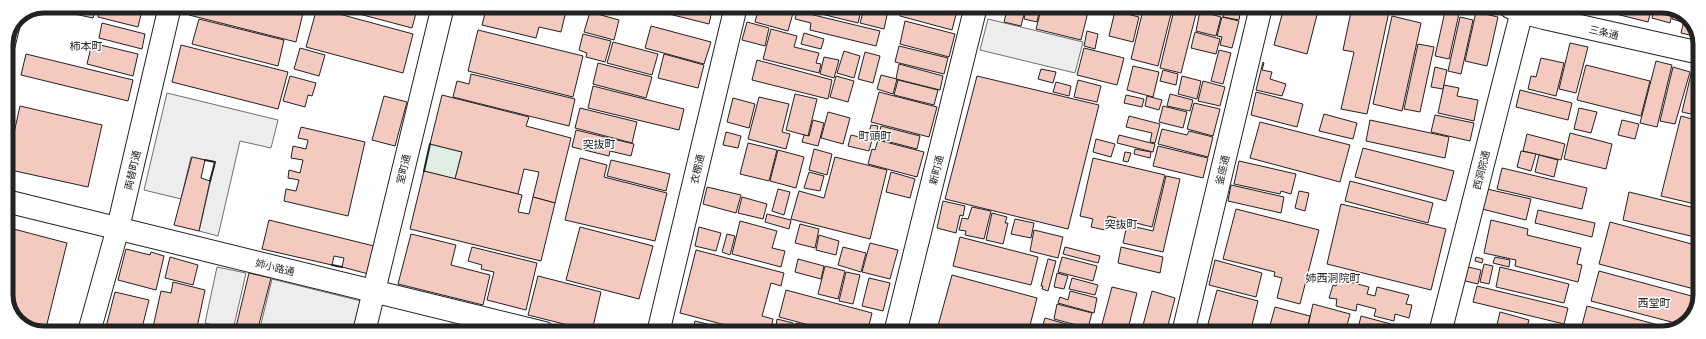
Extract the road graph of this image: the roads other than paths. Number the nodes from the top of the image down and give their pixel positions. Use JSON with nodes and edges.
{"nodes":[{"id":1,"x":168,"y":13,"type":"edge"},
{"id":2,"x":441,"y":13,"type":"edge"},
{"id":3,"x":734,"y":13,"type":"edge"},
{"id":4,"x":974,"y":13,"type":"edge"},
{"id":5,"x":1259,"y":13,"type":"edge"},
{"id":6,"x":1517,"y":13,"type":"edge"},
{"id":7,"x":1535,"y":13,"type":"edge"},
{"id":8,"x":1693,"y":51,"type":"edge"},
{"id":9,"x":13,"y":203,"type":"edge"},
{"id":10,"x":118,"y":228,"type":"junction"},
{"id":11,"x":374,"y":292,"type":"junction"},
{"id":12,"x":91,"y":326,"type":"edge"},
{"id":13,"x":366,"y":326,"type":"edge"},
{"id":14,"x":518,"y":326,"type":"edge"},
{"id":15,"x":660,"y":326,"type":"edge"},
{"id":16,"x":897,"y":326,"type":"edge"},
{"id":17,"x":1185,"y":326,"type":"edge"},
{"id":18,"x":1442,"y":326,"type":"edge"}],
"edges":[{"from":1,"to":10,"type":"street","name":"両替町通"},
{"from":2,"to":11,"type":"street","name":"室町通"},
{"from":3,"to":15,"type":"street","name":"衣棚通"},
{"from":4,"to":16,"type":"street","name":"新町通"},
{"from":5,"to":17,"type":"street","name":"釜座通"},
{"from":6,"to":18,"type":"street","name":"西洞院通"},
{"from":7,"to":8,"type":"street","name":"三条通"},
{"from":9,"to":10,"type":"street","name":"姉小路通"},
{"from":10,"to":11,"type":"street","name":"姉小路通"},
{"from":10,"to":12,"type":"street","name":"両替町通"},
{"from":11,"to":13,"type":"street","name":"室町通"},
{"from":11,"to":14,"type":"street","name":"姉小路通"}]}
